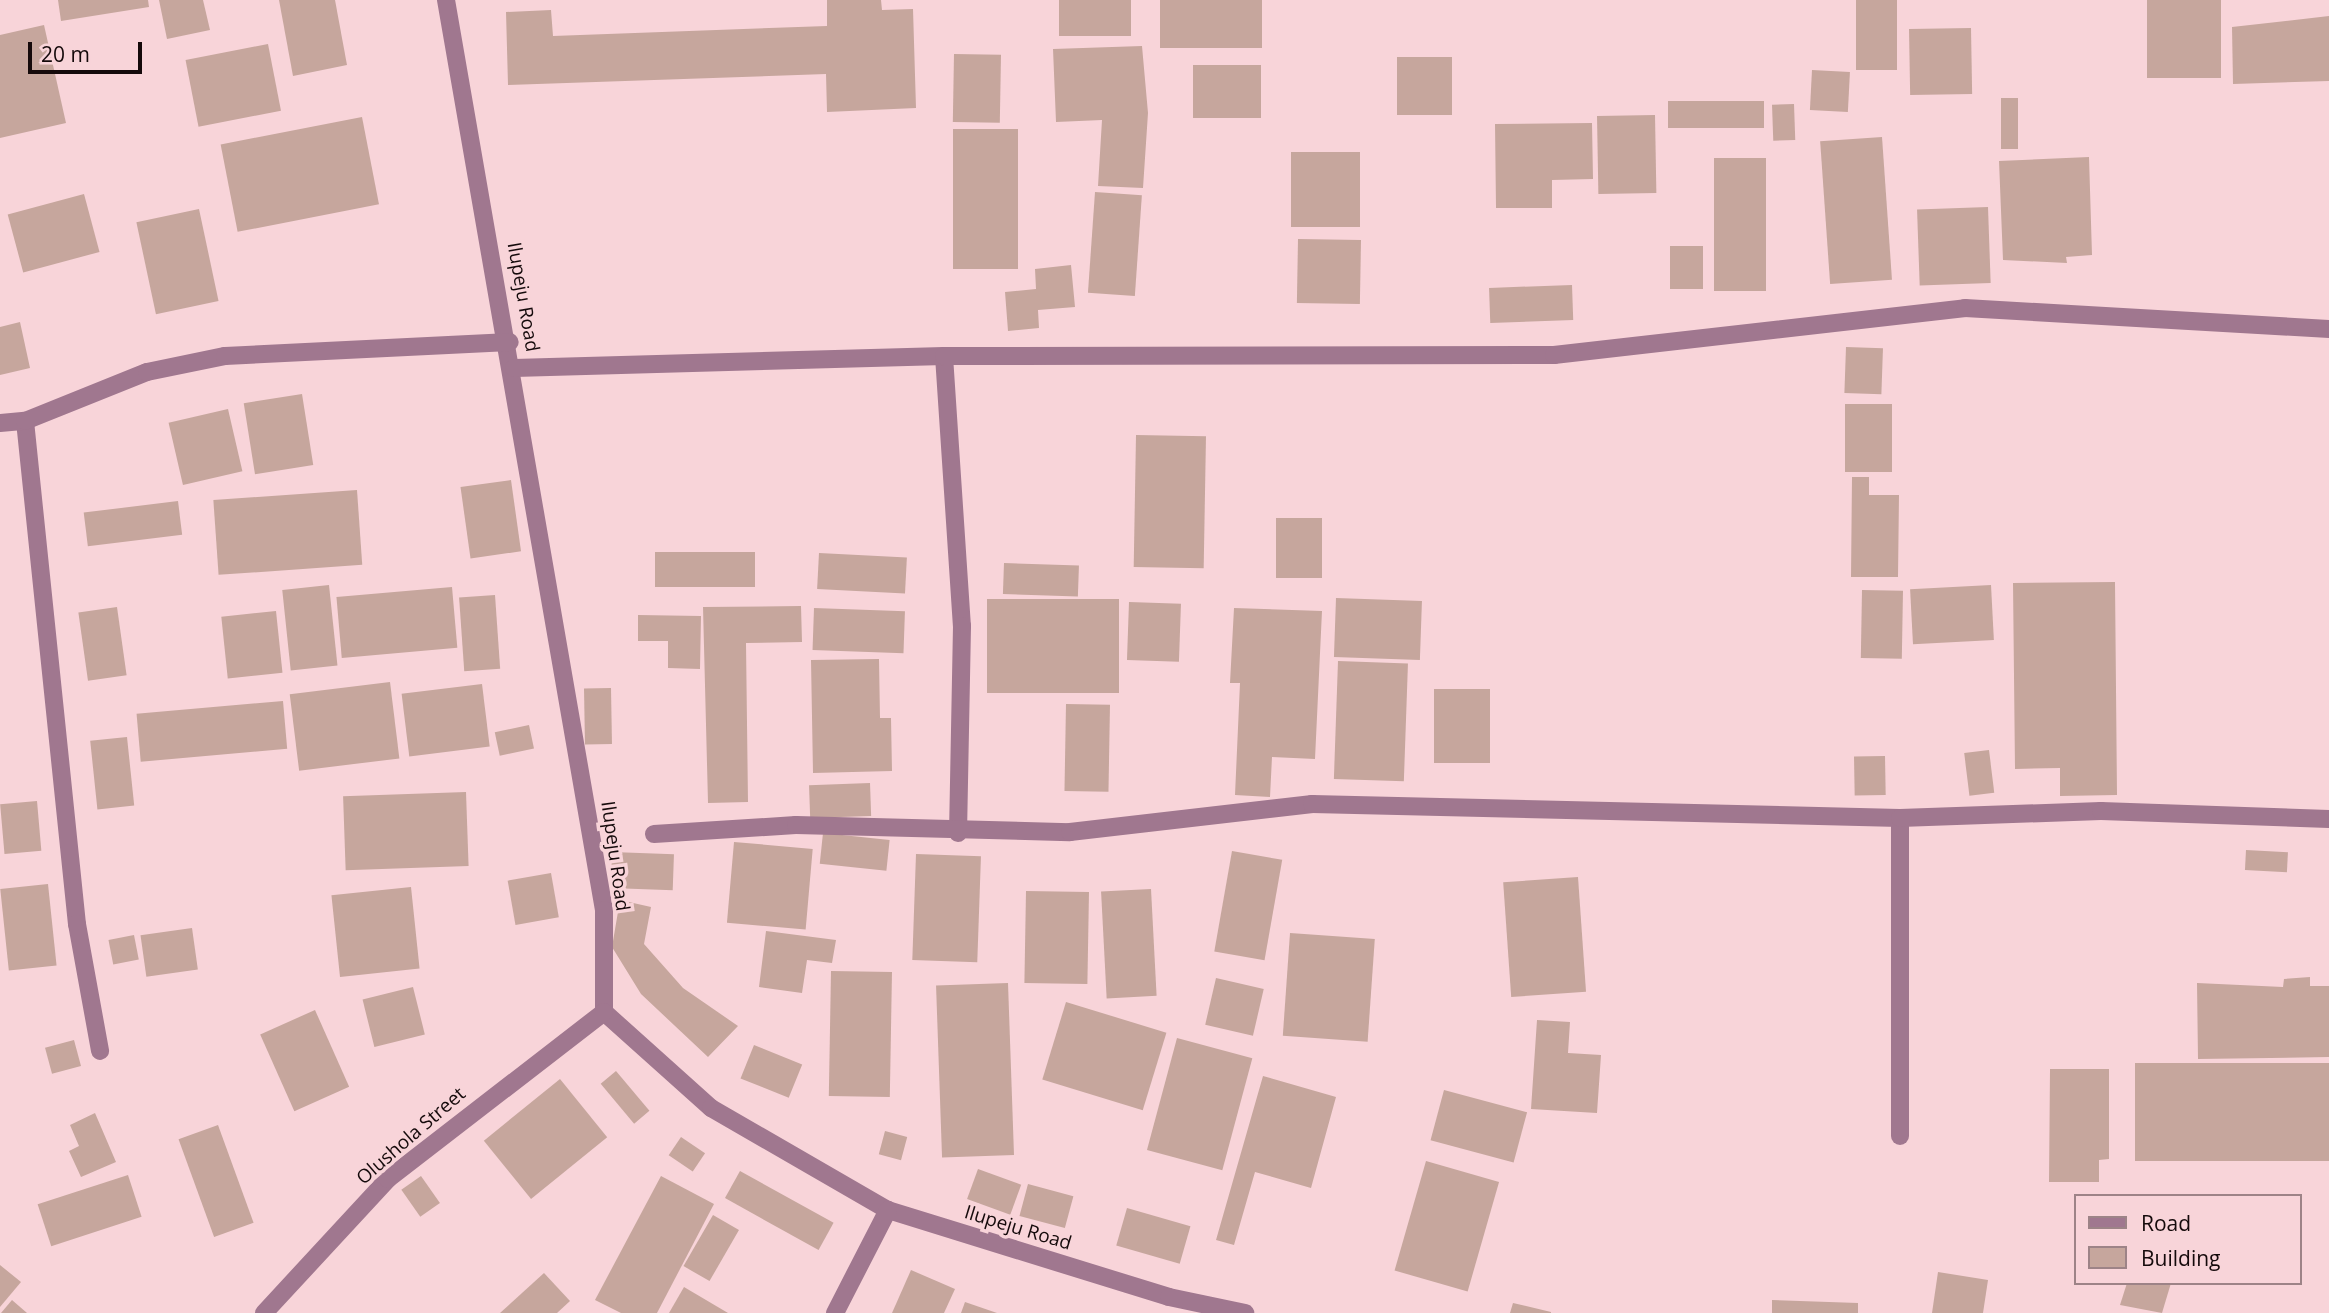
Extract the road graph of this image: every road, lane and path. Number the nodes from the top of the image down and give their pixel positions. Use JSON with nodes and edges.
{"nodes":[{"id":1,"x":446,"y":0,"type":"edge"},
{"id":2,"x":2329,"y":329,"type":"edge"},
{"id":3,"x":510,"y":342,"type":"junction"},
{"id":4,"x":944,"y":356,"type":"junction"},
{"id":5,"x":514,"y":368,"type":"junction"},
{"id":6,"x":25,"y":421,"type":"junction"},
{"id":7,"x":0,"y":423,"type":"edge"},
{"id":8,"x":1900,"y":818,"type":"junction"},
{"id":9,"x":2329,"y":819,"type":"edge"},
{"id":10,"x":958,"y":832,"type":"junction"},
{"id":11,"x":654,"y":834,"type":"dead end"},
{"id":12,"x":604,"y":1012,"type":"junction"},
{"id":13,"x":100,"y":1051,"type":"dead end"},
{"id":14,"x":1900,"y":1136,"type":"dead end"},
{"id":15,"x":888,"y":1210,"type":"junction"},
{"id":16,"x":264,"y":1313,"type":"edge"},
{"id":17,"x":835,"y":1313,"type":"edge"},
{"id":18,"x":1245,"y":1313,"type":"edge"}],
"edges":[{"from":1,"to":3,"type":"street","name":"Ilupeju Road"},
{"from":2,"to":4,"type":"street"},
{"from":3,"to":5,"type":"street","name":"Ilupeju Road"},
{"from":3,"to":6,"type":"street"},
{"from":4,"to":5,"type":"street"},
{"from":4,"to":10,"type":"street"},
{"from":5,"to":12,"type":"street","name":"Ilupeju Road"},
{"from":6,"to":7,"type":"street"},
{"from":6,"to":13,"type":"street"},
{"from":8,"to":9,"type":"street"},
{"from":8,"to":10,"type":"street"},
{"from":8,"to":14,"type":"street"},
{"from":10,"to":11,"type":"street"},
{"from":12,"to":15,"type":"street","name":"Ilupeju Road"},
{"from":12,"to":16,"type":"street","name":"Olushola Street"},
{"from":15,"to":17,"type":"street"},
{"from":15,"to":18,"type":"street","name":"Ilupeju Road"}]}
